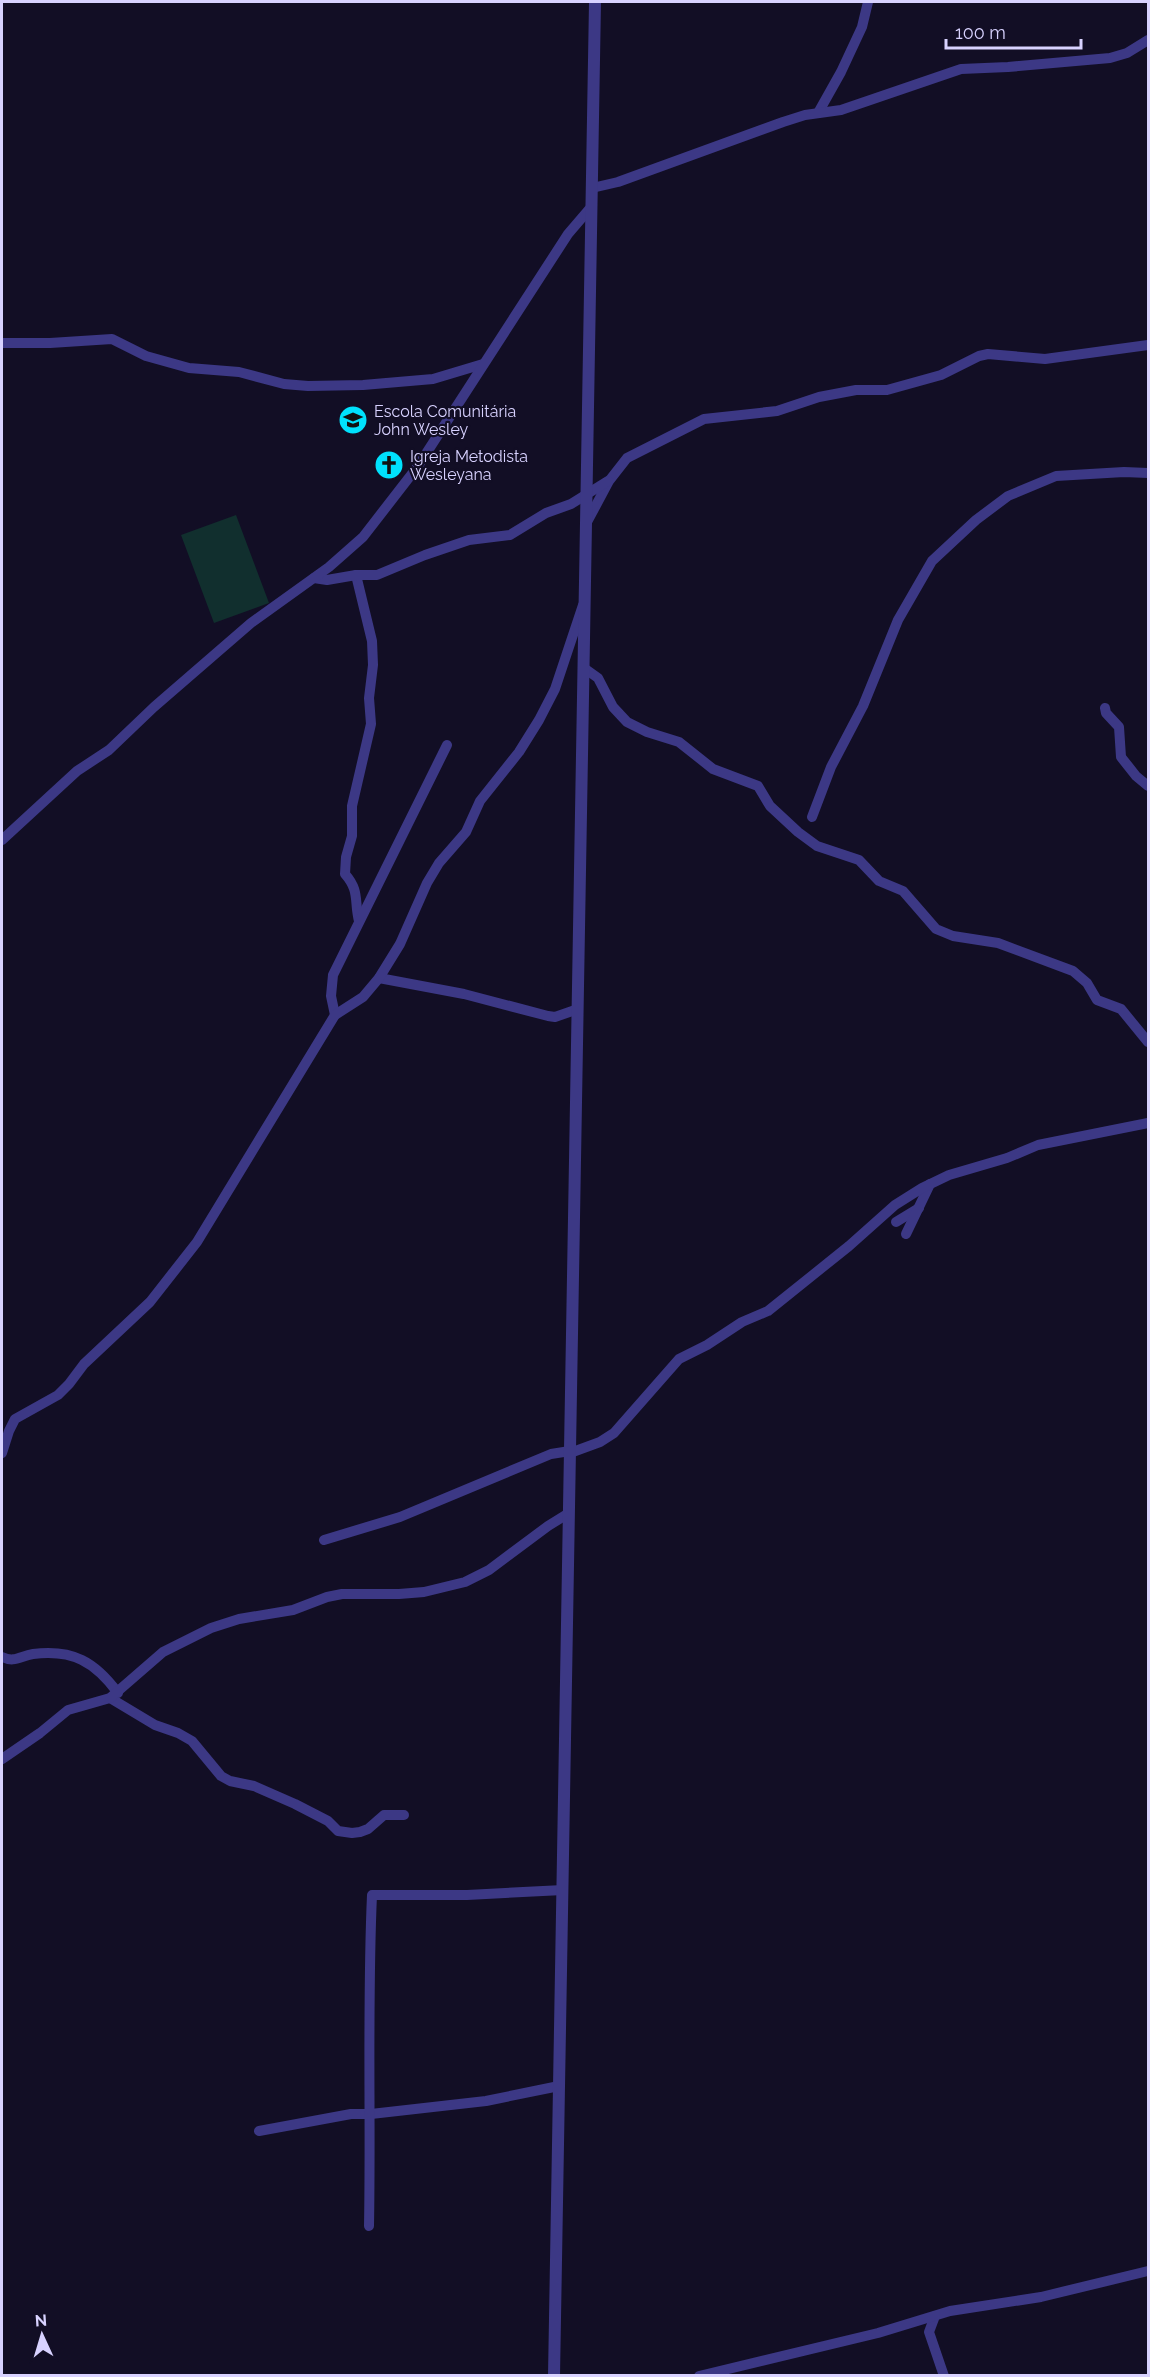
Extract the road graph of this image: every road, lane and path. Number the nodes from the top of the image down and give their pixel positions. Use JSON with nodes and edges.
{"nodes":[{"id":1,"x":595,"y":2,"type":"edge"},
{"id":2,"x":867,"y":2,"type":"edge"},
{"id":3,"x":1149,"y":40,"type":"edge"},
{"id":4,"x":818,"y":113,"type":"junction"},
{"id":5,"x":592,"y":188,"type":"junction"},
{"id":6,"x":592,"y":206,"type":"junction"},
{"id":7,"x":2,"y":343,"type":"edge"},
{"id":8,"x":1149,"y":345,"type":"edge"},
{"id":9,"x":483,"y":364,"type":"junction"},
{"id":10,"x":1149,"y":473,"type":"edge"},
{"id":11,"x":609,"y":481,"type":"junction"},
{"id":12,"x":587,"y":493,"type":"junction"},
{"id":13,"x":576,"y":502,"type":"junction"},
{"id":14,"x":586,"y":517,"type":"junction"},
{"id":15,"x":356,"y":575,"type":"junction"},
{"id":16,"x":314,"y":578,"type":"junction"},
{"id":17,"x":585,"y":601,"type":"junction"},
{"id":18,"x":584,"y":668,"type":"junction"},
{"id":19,"x":1106,"y":708,"type":"dead end"},
{"id":20,"x":447,"y":745,"type":"dead end"},
{"id":21,"x":1149,"y":786,"type":"edge"},
{"id":22,"x":812,"y":817,"type":"dead end"},
{"id":23,"x":2,"y":840,"type":"edge"},
{"id":24,"x":360,"y":921,"type":"junction"},
{"id":25,"x":379,"y":978,"type":"junction"},
{"id":26,"x":578,"y":1009,"type":"junction"},
{"id":27,"x":335,"y":1015,"type":"junction"},
{"id":28,"x":1149,"y":1042,"type":"edge"},
{"id":29,"x":1149,"y":1123,"type":"edge"},
{"id":30,"x":930,"y":1184,"type":"junction"},
{"id":31,"x":919,"y":1208,"type":"junction"},
{"id":32,"x":896,"y":1222,"type":"dead end"},
{"id":33,"x":906,"y":1234,"type":"dead end"},
{"id":34,"x":570,"y":1452,"type":"junction"},
{"id":35,"x":2,"y":1453,"type":"edge"},
{"id":36,"x":569,"y":1513,"type":"junction"},
{"id":37,"x":324,"y":1540,"type":"dead end"},
{"id":38,"x":2,"y":1657,"type":"edge"},
{"id":39,"x":114,"y":1695,"type":"junction"},
{"id":40,"x":2,"y":1759,"type":"edge"},
{"id":41,"x":404,"y":1815,"type":"dead end"},
{"id":42,"x":563,"y":1890,"type":"junction"},
{"id":43,"x":559,"y":2086,"type":"junction"},
{"id":44,"x":371,"y":2114,"type":"junction"},
{"id":45,"x":259,"y":2131,"type":"dead end"},
{"id":46,"x":369,"y":2226,"type":"dead end"},
{"id":47,"x":1149,"y":2271,"type":"edge"},
{"id":48,"x":934,"y":2316,"type":"junction"},
{"id":49,"x":554,"y":2376,"type":"edge"},
{"id":50,"x":699,"y":2376,"type":"edge"},
{"id":51,"x":944,"y":2376,"type":"edge"}],
"edges":[{"from":1,"to":5,"type":"street"},
{"from":2,"to":4,"type":"street"},
{"from":3,"to":4,"type":"street"},
{"from":4,"to":5,"type":"street"},
{"from":5,"to":6,"type":"street"},
{"from":6,"to":9,"type":"street"},
{"from":6,"to":12,"type":"street"},
{"from":7,"to":9,"type":"street"},
{"from":8,"to":11,"type":"street"},
{"from":9,"to":16,"type":"street"},
{"from":10,"to":22,"type":"street"},
{"from":11,"to":12,"type":"street"},
{"from":11,"to":14,"type":"street"},
{"from":12,"to":13,"type":"street"},
{"from":12,"to":14,"type":"street"},
{"from":13,"to":14,"type":"street"},
{"from":13,"to":15,"type":"street"},
{"from":14,"to":17,"type":"street"},
{"from":15,"to":16,"type":"street"},
{"from":15,"to":24,"type":"street"},
{"from":16,"to":23,"type":"street"},
{"from":17,"to":18,"type":"street"},
{"from":17,"to":25,"type":"street"},
{"from":18,"to":26,"type":"street"},
{"from":18,"to":28,"type":"street"},
{"from":19,"to":21,"type":"street"},
{"from":20,"to":24,"type":"street"},
{"from":24,"to":27,"type":"street"},
{"from":25,"to":26,"type":"street"},
{"from":25,"to":27,"type":"street"},
{"from":26,"to":34,"type":"street"},
{"from":27,"to":35,"type":"street"},
{"from":29,"to":30,"type":"street"},
{"from":30,"to":31,"type":"street"},
{"from":30,"to":34,"type":"street"},
{"from":31,"to":32,"type":"street"},
{"from":31,"to":33,"type":"street"},
{"from":34,"to":36,"type":"street"},
{"from":34,"to":37,"type":"street"},
{"from":36,"to":39,"type":"street"},
{"from":36,"to":42,"type":"street"},
{"from":38,"to":39,"type":"street"},
{"from":39,"to":40,"type":"street"},
{"from":39,"to":41,"type":"street"},
{"from":42,"to":43,"type":"street"},
{"from":42,"to":44,"type":"street"},
{"from":43,"to":44,"type":"street"},
{"from":43,"to":49,"type":"street"},
{"from":44,"to":45,"type":"street"},
{"from":44,"to":46,"type":"street"},
{"from":47,"to":48,"type":"street"},
{"from":48,"to":50,"type":"street"},
{"from":48,"to":51,"type":"street"}]}
